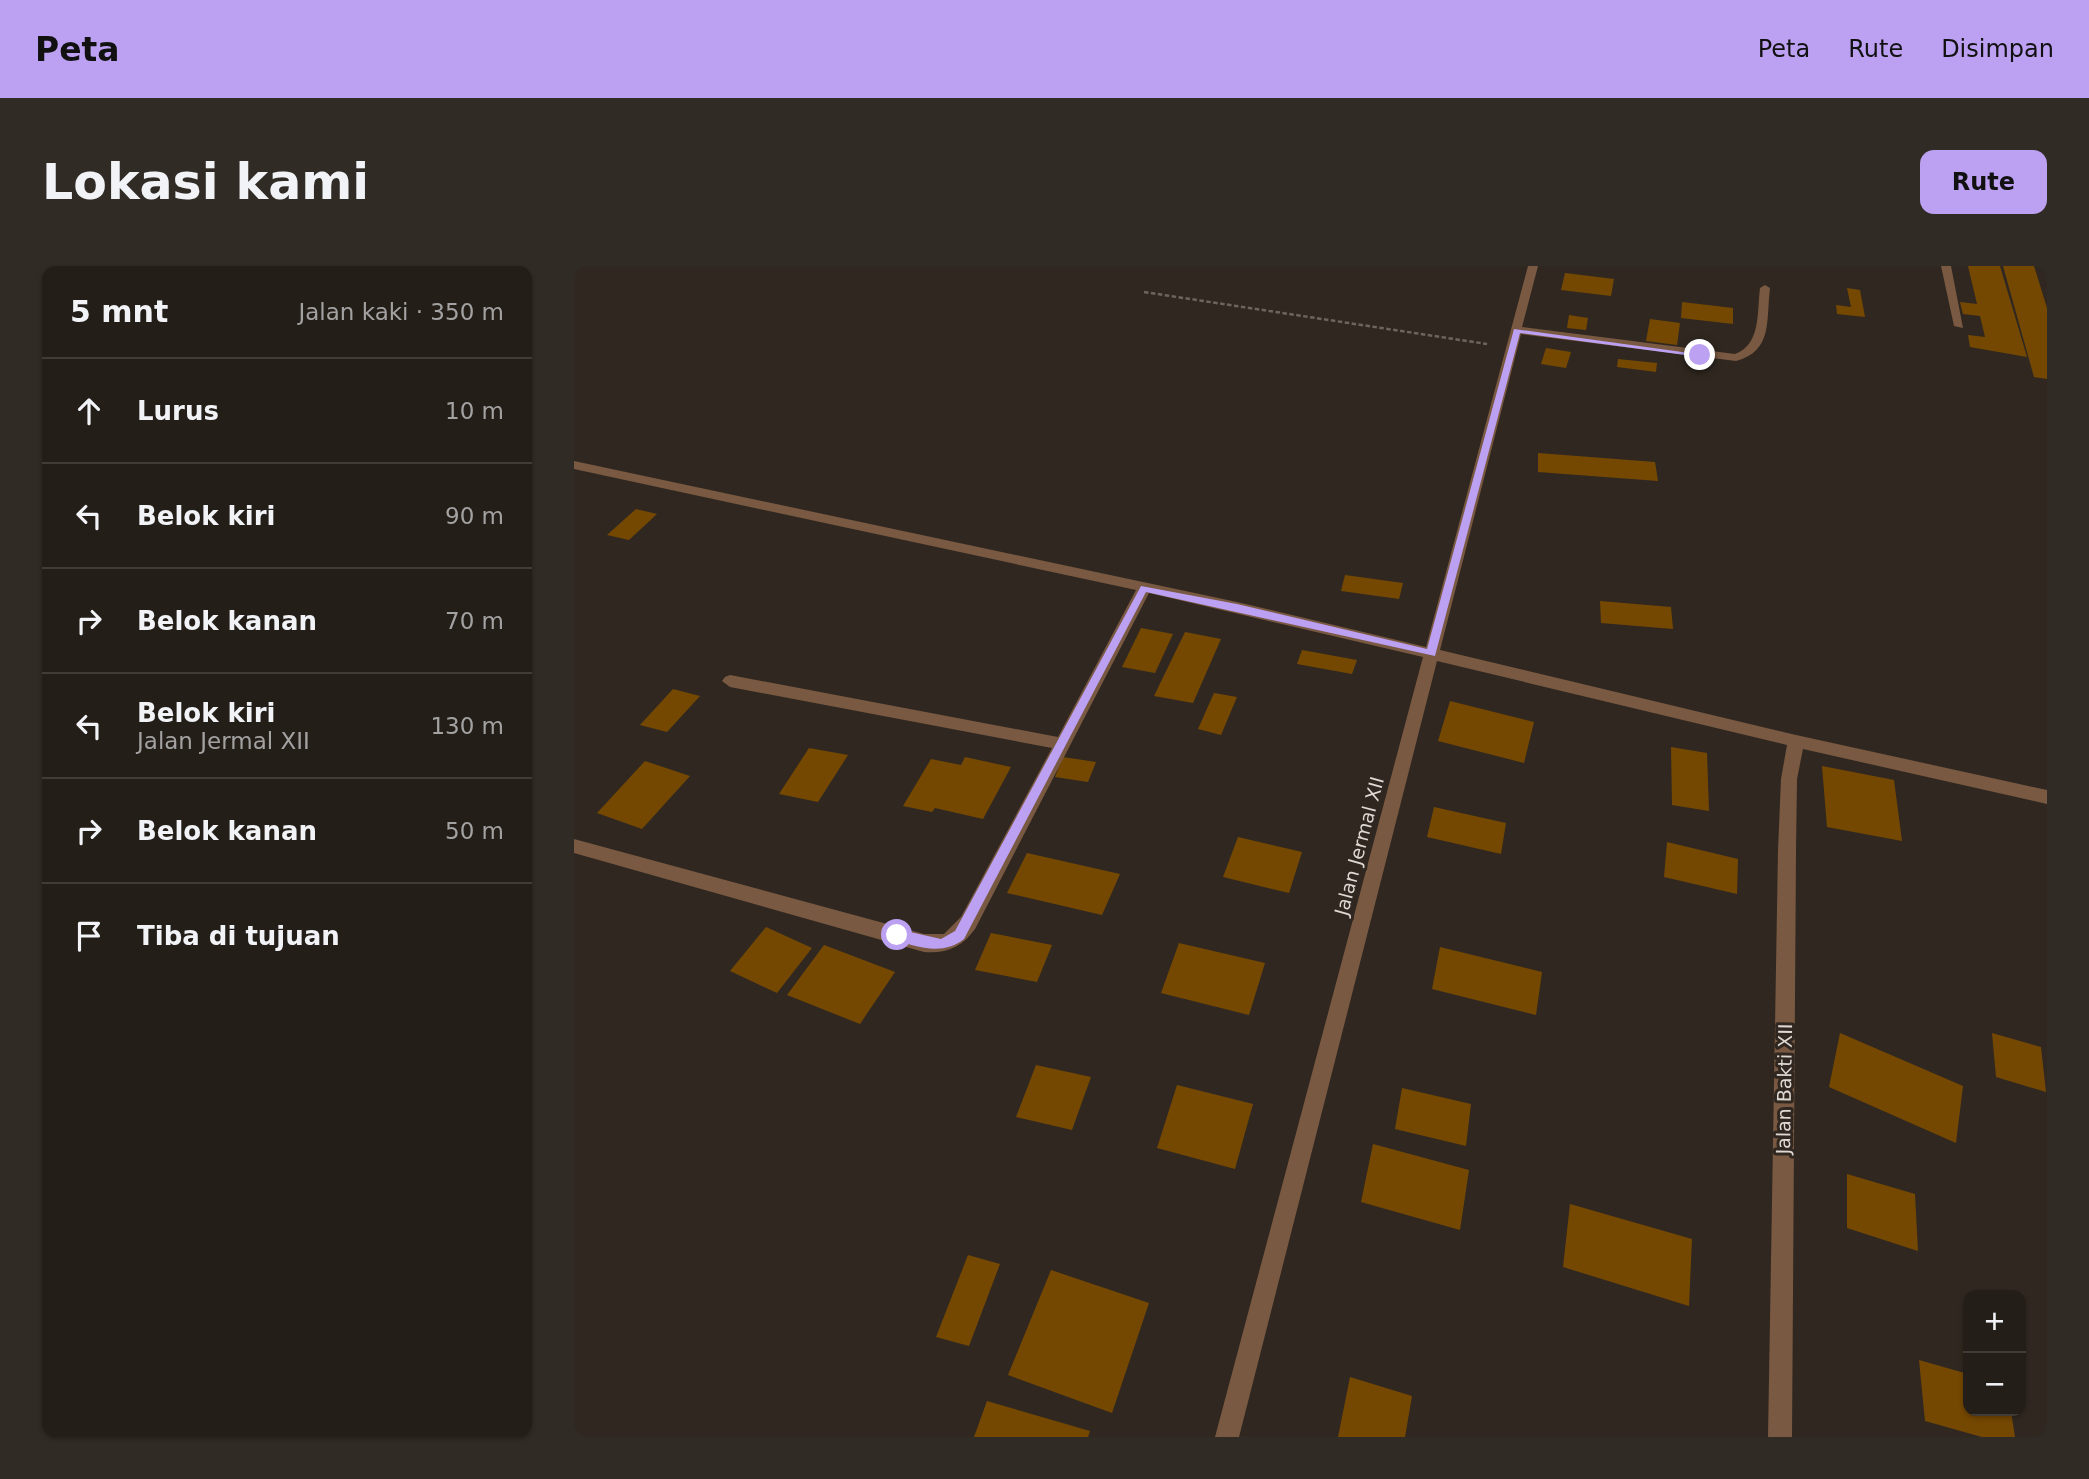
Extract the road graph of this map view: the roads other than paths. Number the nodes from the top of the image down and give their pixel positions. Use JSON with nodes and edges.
{"nodes":[{"id":1,"x":1533,"y":266,"type":"edge"},
{"id":2,"x":1946,"y":266,"type":"edge"},
{"id":3,"x":1765,"y":288,"type":"dead end"},
{"id":4,"x":1959,"y":326,"type":"dead end"},
{"id":5,"x":1517,"y":330,"type":"junction"},
{"id":6,"x":574,"y":465,"type":"edge"},
{"id":7,"x":1144,"y":588,"type":"junction"},
{"id":8,"x":1431,"y":653,"type":"junction"},
{"id":9,"x":730,"y":681,"type":"dead end"},
{"id":10,"x":1796,"y":741,"type":"junction"},
{"id":11,"x":1063,"y":744,"type":"junction"},
{"id":12,"x":2047,"y":797,"type":"edge"},
{"id":13,"x":574,"y":846,"type":"edge"},
{"id":14,"x":1227,"y":1437,"type":"edge"},
{"id":15,"x":1780,"y":1437,"type":"edge"}],
"edges":[{"from":1,"to":5,"type":"street","name":"Jalan Jermal XII"},
{"from":2,"to":4,"type":"street"},
{"from":3,"to":5,"type":"street"},
{"from":5,"to":8,"type":"street","name":"Jalan Jermal XII"},
{"from":6,"to":7,"type":"street"},
{"from":7,"to":8,"type":"street"},
{"from":7,"to":11,"type":"street"},
{"from":8,"to":10,"type":"street"},
{"from":8,"to":14,"type":"street","name":"Jalan Jermal XII"},
{"from":9,"to":11,"type":"street"},
{"from":10,"to":12,"type":"street"},
{"from":10,"to":15,"type":"street","name":"Jalan Bakti XII"},
{"from":11,"to":13,"type":"street"}]}
